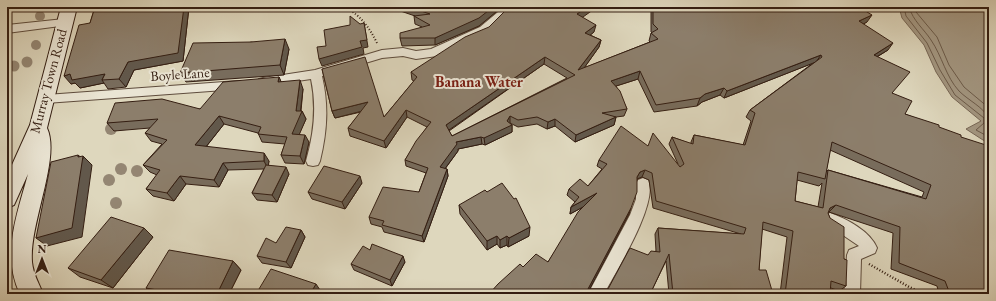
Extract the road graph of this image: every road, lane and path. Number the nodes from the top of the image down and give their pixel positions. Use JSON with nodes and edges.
{"nodes":[{"id":1,"x":345,"y":7,"type":"edge"},
{"id":2,"x":510,"y":7,"type":"edge"},
{"id":3,"x":67,"y":15,"type":"edge"},
{"id":4,"x":7,"y":29,"type":"edge"},
{"id":5,"x":382,"y":54,"type":"junction"},
{"id":6,"x":316,"y":74,"type":"junction"},
{"id":7,"x":46,"y":99,"type":"junction"},
{"id":8,"x":39,"y":125,"type":"junction"},
{"id":9,"x":313,"y":160,"type":"dead end"},
{"id":10,"x":643,"y":184,"type":"dead end"},
{"id":11,"x":7,"y":199,"type":"edge"},
{"id":12,"x":830,"y":219,"type":"edge"},
{"id":13,"x":854,"y":255,"type":"junction"},
{"id":14,"x":32,"y":294,"type":"edge"},
{"id":15,"x":596,"y":294,"type":"edge"},
{"id":16,"x":852,"y":294,"type":"edge"},
{"id":17,"x":925,"y":294,"type":"edge"}],
"edges":[{"from":1,"to":5,"type":"path"},
{"from":2,"to":5,"type":"street","name":"Boyle Lane"},
{"from":3,"to":4,"type":"street"},
{"from":3,"to":7,"type":"street","name":"Murray Town Road"},
{"from":5,"to":6,"type":"street","name":"Boyle Lane"},
{"from":6,"to":7,"type":"street","name":"Boyle Lane"},
{"from":6,"to":9,"type":"street"},
{"from":7,"to":8,"type":"street","name":"Murray Town Road"},
{"from":8,"to":11,"type":"street","name":"Murray Town Road"},
{"from":8,"to":14,"type":"street"},
{"from":10,"to":15,"type":"street"},
{"from":12,"to":13,"type":"street"},
{"from":13,"to":16,"type":"street"},
{"from":13,"to":17,"type":"path"}]}
